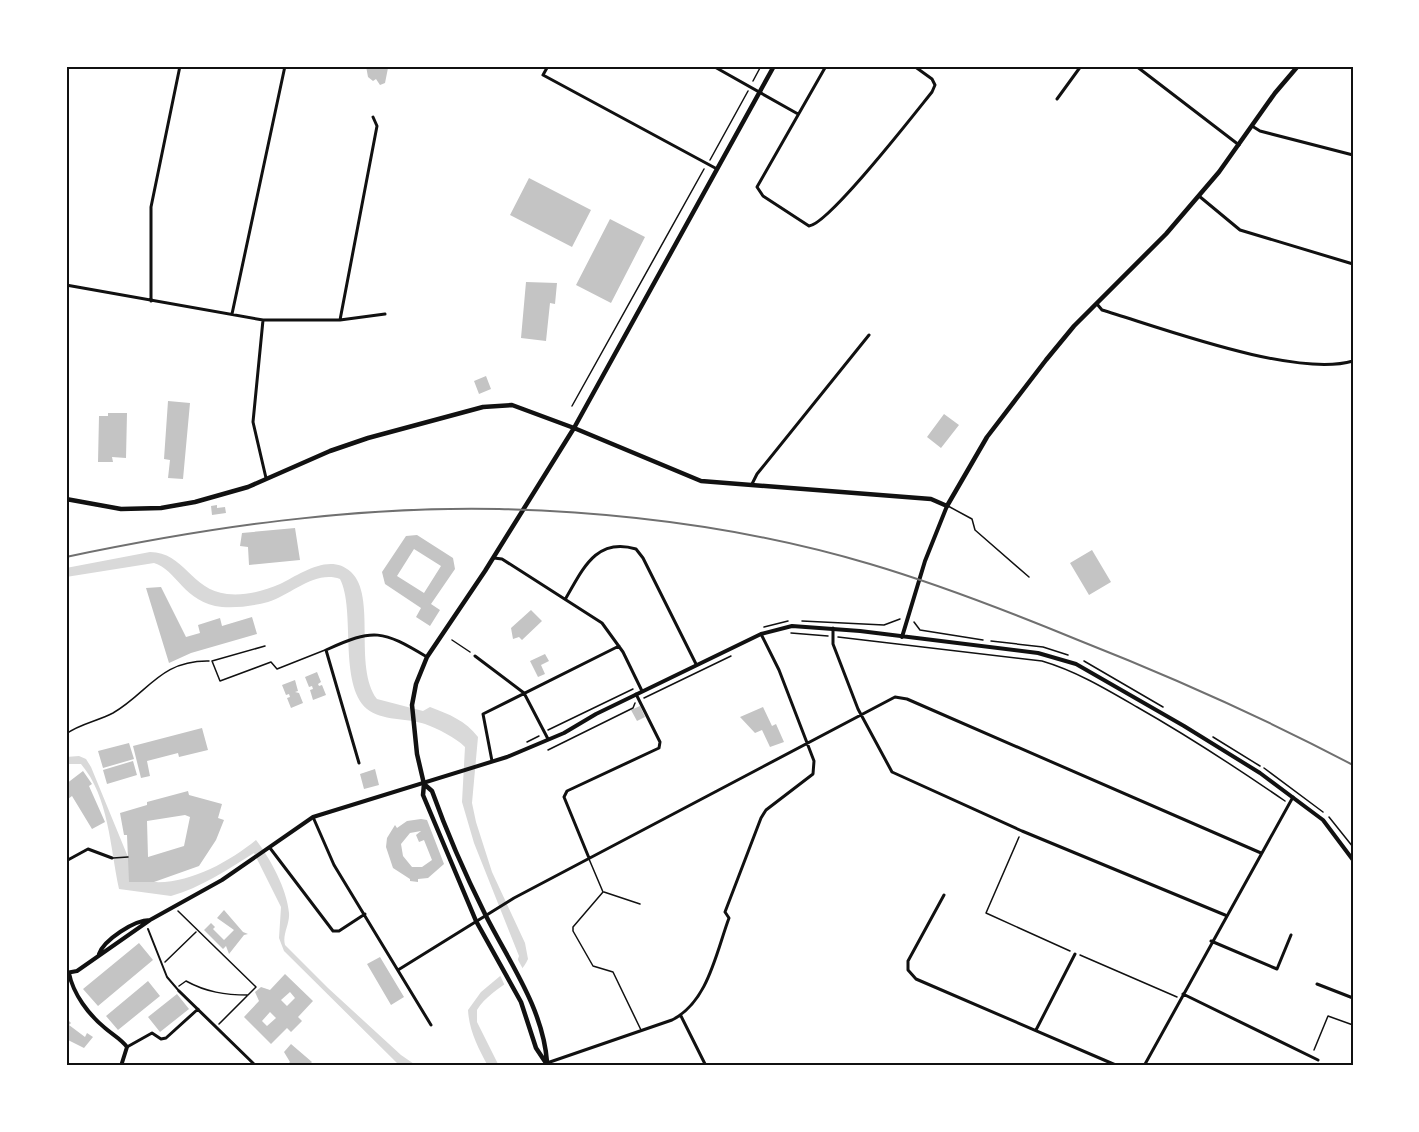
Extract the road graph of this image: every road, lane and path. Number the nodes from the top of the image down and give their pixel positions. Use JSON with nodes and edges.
{"nodes":[{"id":1,"x":180,"y":66,"type":"edge"},
{"id":2,"x":285,"y":66,"type":"edge"},
{"id":3,"x":548,"y":66,"type":"edge"},
{"id":4,"x":713,"y":66,"type":"edge"},
{"id":5,"x":761,"y":66,"type":"edge"},
{"id":6,"x":774,"y":66,"type":"edge"},
{"id":7,"x":826,"y":66,"type":"edge"},
{"id":8,"x":914,"y":66,"type":"edge"},
{"id":9,"x":989,"y":66,"type":"edge"},
{"id":10,"x":994,"y":66,"type":"edge"},
{"id":11,"x":1081,"y":66,"type":"edge"},
{"id":12,"x":1136,"y":66,"type":"edge"},
{"id":13,"x":1298,"y":66,"type":"edge"},
{"id":14,"x":750,"y":86,"type":"junction"},
{"id":15,"x":760,"y":92,"type":"junction"},
{"id":16,"x":1057,"y":99,"type":"dead end"},
{"id":17,"x":798,"y":114,"type":"junction"},
{"id":18,"x":373,"y":117,"type":"dead end"},
{"id":19,"x":1252,"y":126,"type":"junction"},
{"id":20,"x":1239,"y":146,"type":"junction"},
{"id":21,"x":1353,"y":155,"type":"edge"},
{"id":22,"x":708,"y":164,"type":"junction"},
{"id":23,"x":717,"y":169,"type":"junction"},
{"id":24,"x":1199,"y":196,"type":"junction"},
{"id":25,"x":1353,"y":264,"type":"edge"},
{"id":26,"x":66,"y":285,"type":"edge"},
{"id":27,"x":151,"y":301,"type":"junction"},
{"id":28,"x":1097,"y":304,"type":"junction"},
{"id":29,"x":232,"y":314,"type":"junction"},
{"id":30,"x":385,"y":314,"type":"dead end"},
{"id":31,"x":263,"y":320,"type":"junction"},
{"id":32,"x":340,"y":320,"type":"junction"},
{"id":33,"x":869,"y":335,"type":"dead end"},
{"id":34,"x":1353,"y":361,"type":"edge"},
{"id":35,"x":572,"y":405,"type":"dead end"},
{"id":36,"x":574,"y":428,"type":"junction"},
{"id":37,"x":267,"y":480,"type":"junction"},
{"id":38,"x":751,"y":486,"type":"junction"},
{"id":39,"x":66,"y":499,"type":"edge"},
{"id":40,"x":947,"y":506,"type":"junction"},
{"id":41,"x":494,"y":558,"type":"junction"},
{"id":42,"x":1029,"y":577,"type":"dead end"},
{"id":43,"x":566,"y":598,"type":"junction"},
{"id":44,"x":914,"y":622,"type":"dead end"},
{"id":45,"x":915,"y":627,"type":"dead end"},
{"id":46,"x":833,"y":628,"type":"junction"},
{"id":47,"x":788,"y":633,"type":"dead end"},
{"id":48,"x":761,"y":634,"type":"junction"},
{"id":49,"x":832,"y":636,"type":"junction"},
{"id":50,"x":902,"y":637,"type":"junction"},
{"id":51,"x":452,"y":640,"type":"dead end"},
{"id":52,"x":265,"y":645,"type":"dead end"},
{"id":53,"x":619,"y":646,"type":"junction"},
{"id":54,"x":326,"y":650,"type":"junction"},
{"id":55,"x":738,"y":651,"type":"dead end"},
{"id":56,"x":475,"y":656,"type":"joint"},
{"id":57,"x":427,"y":657,"type":"junction"},
{"id":58,"x":213,"y":661,"type":"junction"},
{"id":59,"x":696,"y":664,"type":"junction"},
{"id":60,"x":642,"y":691,"type":"junction"},
{"id":61,"x":524,"y":693,"type":"junction"},
{"id":62,"x":636,"y":694,"type":"junction"},
{"id":63,"x":639,"y":701,"type":"junction"},
{"id":64,"x":862,"y":715,"type":"junction"},
{"id":65,"x":66,"y":734,"type":"edge"},
{"id":66,"x":548,"y":739,"type":"junction"},
{"id":67,"x":807,"y":743,"type":"junction"},
{"id":68,"x":548,"y":750,"type":"dead end"},
{"id":69,"x":492,"y":763,"type":"junction"},
{"id":70,"x":358,"y":764,"type":"dead end"},
{"id":71,"x":424,"y":784,"type":"junction"},
{"id":72,"x":1293,"y":797,"type":"junction"},
{"id":73,"x":1288,"y":804,"type":"junction"},
{"id":74,"x":313,"y":817,"type":"junction"},
{"id":75,"x":1022,"y":831,"type":"junction"},
{"id":76,"x":270,"y":848,"type":"junction"},
{"id":77,"x":1261,"y":853,"type":"junction"},
{"id":78,"x":128,"y":857,"type":"dead end"},
{"id":79,"x":112,"y":858,"type":"joint"},
{"id":80,"x":589,"y":858,"type":"junction"},
{"id":81,"x":1353,"y":860,"type":"edge"},
{"id":82,"x":66,"y":861,"type":"edge"},
{"id":83,"x":603,"y":892,"type":"junction"},
{"id":84,"x":944,"y":895,"type":"dead end"},
{"id":85,"x":640,"y":904,"type":"dead end"},
{"id":86,"x":176,"y":907,"type":"junction"},
{"id":87,"x":365,"y":914,"type":"junction"},
{"id":88,"x":485,"y":915,"type":"junction"},
{"id":89,"x":1225,"y":915,"type":"junction"},
{"id":90,"x":476,"y":921,"type":"junction"},
{"id":91,"x":148,"y":929,"type":"dead end"},
{"id":92,"x":197,"y":931,"type":"junction"},
{"id":93,"x":1291,"y":934,"type":"dead end"},
{"id":94,"x":1211,"y":941,"type":"junction"},
{"id":95,"x":1075,"y":954,"type":"junction"},
{"id":96,"x":163,"y":964,"type":"junction"},
{"id":97,"x":398,"y":970,"type":"junction"},
{"id":98,"x":68,"y":973,"type":"edge"},
{"id":99,"x":1317,"y":984,"type":"dead end"},
{"id":100,"x":178,"y":990,"type":"junction"},
{"id":101,"x":1183,"y":994,"type":"junction"},
{"id":102,"x":248,"y":995,"type":"junction"},
{"id":103,"x":1353,"y":998,"type":"edge"},
{"id":104,"x":1181,"y":999,"type":"junction"},
{"id":105,"x":198,"y":1009,"type":"junction"},
{"id":106,"x":681,"y":1016,"type":"junction"},
{"id":107,"x":431,"y":1025,"type":"dead end"},
{"id":108,"x":1353,"y":1025,"type":"edge"},
{"id":109,"x":216,"y":1026,"type":"junction"},
{"id":110,"x":1036,"y":1030,"type":"junction"},
{"id":111,"x":641,"y":1031,"type":"junction"},
{"id":112,"x":127,"y":1047,"type":"junction"},
{"id":113,"x":1311,"y":1057,"type":"junction"},
{"id":114,"x":1318,"y":1060,"type":"dead end"},
{"id":115,"x":547,"y":1065,"type":"edge"},
{"id":116,"x":120,"y":1066,"type":"edge"},
{"id":117,"x":256,"y":1066,"type":"edge"},
{"id":118,"x":706,"y":1066,"type":"edge"},
{"id":119,"x":1118,"y":1066,"type":"edge"},
{"id":120,"x":1144,"y":1066,"type":"edge"}],
"edges":[{"from":1,"to":27,"type":"street"},
{"from":2,"to":29,"type":"street"},
{"from":3,"to":22,"type":"street"},
{"from":4,"to":14,"type":"street"},
{"from":5,"to":14,"type":"path"},
{"from":6,"to":15,"type":"main road"},
{"from":7,"to":17,"type":"street"},
{"from":8,"to":17,"type":"street"},
{"from":9,"to":10,"type":"lane"},
{"from":11,"to":16,"type":"street"},
{"from":12,"to":20,"type":"street"},
{"from":13,"to":19,"type":"main road"},
{"from":14,"to":15,"type":"street"},
{"from":14,"to":22,"type":"path"},
{"from":15,"to":17,"type":"street"},
{"from":15,"to":23,"type":"main road"},
{"from":18,"to":32,"type":"street"},
{"from":19,"to":20,"type":"main road"},
{"from":19,"to":21,"type":"street"},
{"from":20,"to":24,"type":"main road"},
{"from":22,"to":23,"type":"street"},
{"from":22,"to":35,"type":"path"},
{"from":23,"to":36,"type":"main road"},
{"from":24,"to":25,"type":"street"},
{"from":24,"to":28,"type":"main road"},
{"from":26,"to":27,"type":"street"},
{"from":27,"to":29,"type":"street"},
{"from":28,"to":34,"type":"street"},
{"from":28,"to":40,"type":"main road"},
{"from":29,"to":31,"type":"street"},
{"from":30,"to":32,"type":"street"},
{"from":31,"to":32,"type":"street"},
{"from":31,"to":37,"type":"street"},
{"from":33,"to":38,"type":"street"},
{"from":36,"to":37,"type":"main road"},
{"from":36,"to":38,"type":"main road"},
{"from":36,"to":41,"type":"main road"},
{"from":37,"to":39,"type":"main road"},
{"from":38,"to":40,"type":"main road"},
{"from":40,"to":42,"type":"lane"},
{"from":40,"to":50,"type":"street"},
{"from":41,"to":43,"type":"street"},
{"from":41,"to":57,"type":"main road"},
{"from":43,"to":53,"type":"street"},
{"from":43,"to":59,"type":"street"},
{"from":44,"to":45,"type":"path"},
{"from":46,"to":48,"type":"street"},
{"from":46,"to":49,"type":"street"},
{"from":46,"to":50,"type":"street"},
{"from":47,"to":49,"type":"path"},
{"from":48,"to":59,"type":"street"},
{"from":48,"to":67,"type":"street"},
{"from":49,"to":64,"type":"street"},
{"from":49,"to":73,"type":"path"},
{"from":50,"to":72,"type":"street"},
{"from":51,"to":56,"type":"path"},
{"from":52,"to":58,"type":"lane"},
{"from":53,"to":60,"type":"street"},
{"from":53,"to":61,"type":"street"},
{"from":54,"to":57,"type":"street"},
{"from":54,"to":58,"type":"lane"},
{"from":54,"to":70,"type":"street"},
{"from":55,"to":63,"type":"path"},
{"from":56,"to":61,"type":"street"},
{"from":57,"to":71,"type":"main road"},
{"from":58,"to":65,"type":"path"},
{"from":59,"to":60,"type":"street"},
{"from":60,"to":62,"type":"street"},
{"from":61,"to":66,"type":"street"},
{"from":61,"to":69,"type":"street"},
{"from":62,"to":63,"type":"street"},
{"from":62,"to":66,"type":"street"},
{"from":63,"to":68,"type":"path"},
{"from":63,"to":80,"type":"street"},
{"from":64,"to":67,"type":"street"},
{"from":64,"to":75,"type":"street"},
{"from":64,"to":77,"type":"street"},
{"from":66,"to":69,"type":"street"},
{"from":67,"to":80,"type":"street"},
{"from":67,"to":106,"type":"street"},
{"from":69,"to":71,"type":"street"},
{"from":71,"to":74,"type":"street"},
{"from":71,"to":88,"type":"main road"},
{"from":71,"to":90,"type":"main road"},
{"from":72,"to":73,"type":"street"},
{"from":72,"to":81,"type":"street"},
{"from":73,"to":77,"type":"street"},
{"from":74,"to":76,"type":"street"},
{"from":74,"to":87,"type":"street"},
{"from":75,"to":89,"type":"street"},
{"from":75,"to":95,"type":"path"},
{"from":76,"to":86,"type":"street"},
{"from":76,"to":87,"type":"street"},
{"from":77,"to":89,"type":"street"},
{"from":78,"to":79,"type":"lane"},
{"from":79,"to":82,"type":"street"},
{"from":80,"to":83,"type":"lane"},
{"from":80,"to":88,"type":"street"},
{"from":83,"to":85,"type":"lane"},
{"from":83,"to":111,"type":"lane"},
{"from":84,"to":110,"type":"street"},
{"from":86,"to":92,"type":"path"},
{"from":86,"to":98,"type":"street"},
{"from":87,"to":97,"type":"street"},
{"from":88,"to":90,"type":"street"},
{"from":88,"to":115,"type":"main road"},
{"from":89,"to":94,"type":"street"},
{"from":90,"to":97,"type":"street"},
{"from":90,"to":115,"type":"main road"},
{"from":91,"to":96,"type":"street"},
{"from":92,"to":96,"type":"path"},
{"from":92,"to":102,"type":"path"},
{"from":93,"to":94,"type":"street"},
{"from":94,"to":101,"type":"street"},
{"from":95,"to":104,"type":"path"},
{"from":95,"to":110,"type":"street"},
{"from":96,"to":100,"type":"street"},
{"from":97,"to":107,"type":"street"},
{"from":98,"to":112,"type":"street"},
{"from":99,"to":103,"type":"street"},
{"from":100,"to":102,"type":"path"},
{"from":100,"to":105,"type":"street"},
{"from":101,"to":104,"type":"street"},
{"from":101,"to":113,"type":"street"},
{"from":102,"to":109,"type":"path"},
{"from":104,"to":120,"type":"street"},
{"from":105,"to":109,"type":"street"},
{"from":105,"to":112,"type":"street"},
{"from":106,"to":111,"type":"street"},
{"from":106,"to":118,"type":"street"},
{"from":108,"to":113,"type":"path"},
{"from":109,"to":117,"type":"street"},
{"from":110,"to":119,"type":"street"},
{"from":111,"to":115,"type":"street"},
{"from":112,"to":116,"type":"street"},
{"from":113,"to":114,"type":"street"}]}
